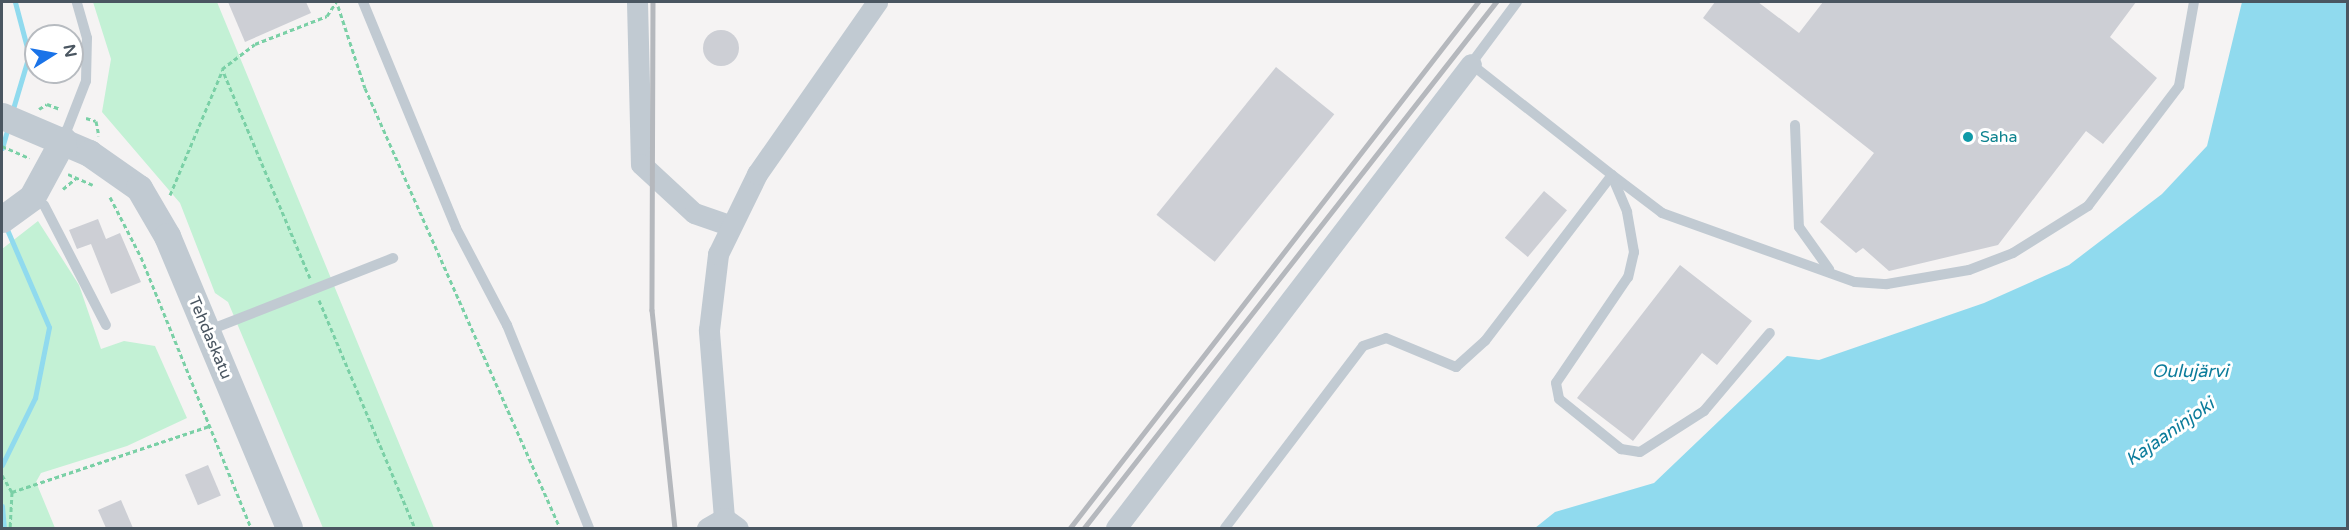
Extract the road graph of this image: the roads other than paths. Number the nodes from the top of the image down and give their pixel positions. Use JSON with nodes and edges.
{"nodes":[{"id":1,"x":77,"y":2,"type":"edge"},
{"id":2,"x":363,"y":2,"type":"edge"},
{"id":3,"x":637,"y":2,"type":"edge"},
{"id":4,"x":877,"y":2,"type":"edge"},
{"id":5,"x":1517,"y":2,"type":"edge"},
{"id":6,"x":2194,"y":2,"type":"edge"},
{"id":7,"x":1471,"y":64,"type":"junction"},
{"id":8,"x":2,"y":116,"type":"edge"},
{"id":9,"x":1795,"y":125,"type":"dead end"},
{"id":10,"x":63,"y":140,"type":"junction"},
{"id":11,"x":1612,"y":175,"type":"junction"},
{"id":12,"x":44,"y":205,"type":"dead end"},
{"id":13,"x":2,"y":219,"type":"edge"},
{"id":14,"x":731,"y":226,"type":"junction"},
{"id":15,"x":393,"y":258,"type":"dead end"},
{"id":16,"x":1830,"y":269,"type":"junction"},
{"id":17,"x":106,"y":325,"type":"dead end"},
{"id":18,"x":207,"y":331,"type":"junction"},
{"id":19,"x":1770,"y":333,"type":"dead end"},
{"id":20,"x":723,"y":525,"type":"edge"},
{"id":21,"x":290,"y":528,"type":"edge"},
{"id":22,"x":589,"y":528,"type":"edge"},
{"id":23,"x":1116,"y":528,"type":"edge"},
{"id":24,"x":1225,"y":528,"type":"edge"}],
"edges":[{"from":1,"to":10,"type":"lane"},
{"from":2,"to":22,"type":"lane"},
{"from":3,"to":14,"type":"street"},
{"from":4,"to":14,"type":"street"},
{"from":5,"to":7,"type":"lane"},
{"from":6,"to":16,"type":"lane"},
{"from":7,"to":11,"type":"lane"},
{"from":7,"to":23,"type":"street"},
{"from":8,"to":10,"type":"street","name":"Tehdaskatu"},
{"from":9,"to":16,"type":"lane"},
{"from":10,"to":13,"type":"street"},
{"from":10,"to":18,"type":"street","name":"Tehdaskatu"},
{"from":11,"to":16,"type":"lane"},
{"from":11,"to":19,"type":"lane"},
{"from":11,"to":24,"type":"lane"},
{"from":12,"to":17,"type":"lane"},
{"from":14,"to":20,"type":"street"},
{"from":15,"to":18,"type":"lane"},
{"from":18,"to":21,"type":"street","name":"Tehdaskatu"}]}
